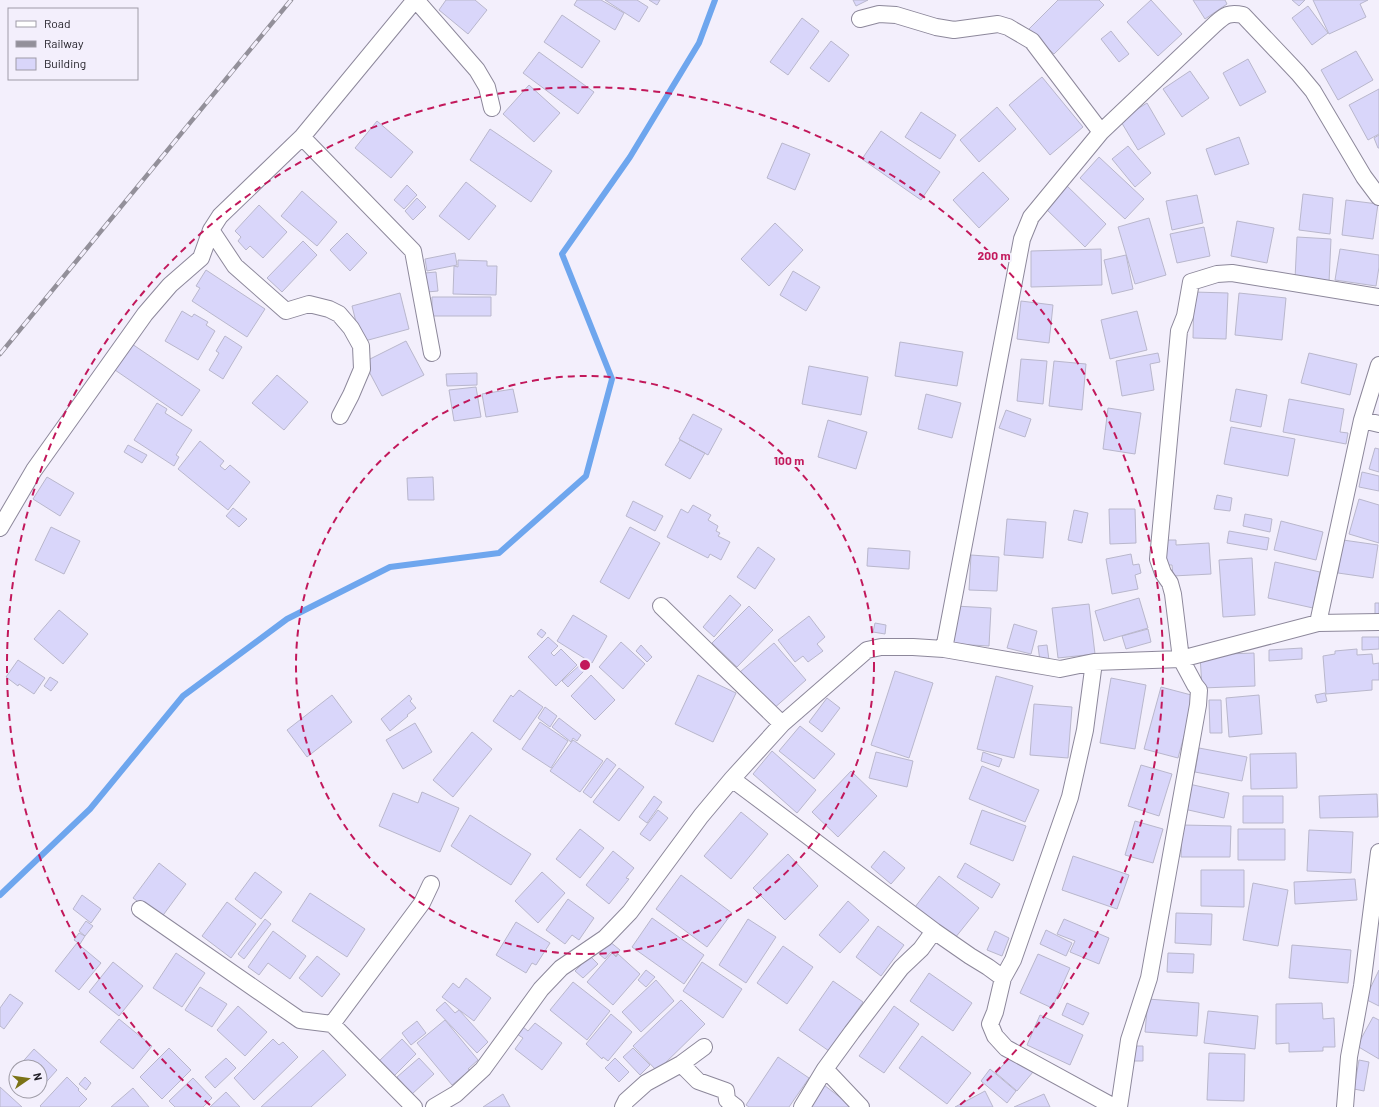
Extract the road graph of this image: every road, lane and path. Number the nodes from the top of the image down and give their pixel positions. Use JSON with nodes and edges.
{"nodes":[{"id":1,"x":415,"y":0,"type":"edge"},
{"id":2,"x":860,"y":19,"type":"dead end"},
{"id":3,"x":492,"y":108,"type":"dead end"},
{"id":4,"x":1101,"y":132,"type":"junction"},
{"id":5,"x":302,"y":137,"type":"junction"},
{"id":6,"x":1379,"y":198,"type":"edge"},
{"id":7,"x":212,"y":230,"type":"junction"},
{"id":8,"x":1379,"y":297,"type":"edge"},
{"id":9,"x":432,"y":352,"type":"dead end"},
{"id":10,"x":1379,"y":365,"type":"edge"},
{"id":11,"x":340,"y":416,"type":"dead end"},
{"id":12,"x":1362,"y":420,"type":"junction"},
{"id":13,"x":1379,"y":424,"type":"edge"},
{"id":14,"x":0,"y":528,"type":"edge"},
{"id":15,"x":661,"y":606,"type":"dead end"},
{"id":16,"x":1379,"y":622,"type":"edge"},
{"id":17,"x":1318,"y":623,"type":"junction"},
{"id":18,"x":944,"y":649,"type":"junction"},
{"id":19,"x":1181,"y":659,"type":"junction"},
{"id":20,"x":1094,"y":662,"type":"junction"},
{"id":21,"x":782,"y":724,"type":"junction"},
{"id":22,"x":732,"y":778,"type":"junction"},
{"id":23,"x":1379,"y":852,"type":"edge"},
{"id":24,"x":431,"y":884,"type":"dead end"},
{"id":25,"x":140,"y":909,"type":"dead end"},
{"id":26,"x":934,"y":931,"type":"junction"},
{"id":27,"x":1003,"y":978,"type":"junction"},
{"id":28,"x":332,"y":1024,"type":"junction"},
{"id":29,"x":704,"y":1047,"type":"dead end"},
{"id":30,"x":681,"y":1064,"type":"junction"},
{"id":31,"x":825,"y":1069,"type":"junction"},
{"id":32,"x":727,"y":1105,"type":"edge"},
{"id":33,"x":414,"y":1107,"type":"edge"},
{"id":34,"x":434,"y":1107,"type":"edge"},
{"id":35,"x":623,"y":1107,"type":"edge"},
{"id":36,"x":802,"y":1107,"type":"edge"},
{"id":37,"x":861,"y":1107,"type":"edge"},
{"id":38,"x":1114,"y":1107,"type":"edge"},
{"id":39,"x":1119,"y":1107,"type":"edge"},
{"id":40,"x":1345,"y":1107,"type":"edge"}],
"edges":[{"from":1,"to":3,"type":"street"},
{"from":1,"to":5,"type":"street"},
{"from":2,"to":4,"type":"street"},
{"from":4,"to":6,"type":"street"},
{"from":4,"to":18,"type":"street"},
{"from":5,"to":7,"type":"street"},
{"from":5,"to":9,"type":"street"},
{"from":7,"to":11,"type":"street"},
{"from":7,"to":14,"type":"street"},
{"from":8,"to":19,"type":"street"},
{"from":10,"to":12,"type":"street"},
{"from":12,"to":13,"type":"street"},
{"from":12,"to":17,"type":"street"},
{"from":15,"to":21,"type":"street"},
{"from":16,"to":17,"type":"street"},
{"from":17,"to":19,"type":"street"},
{"from":18,"to":20,"type":"street"},
{"from":18,"to":21,"type":"street"},
{"from":19,"to":20,"type":"street"},
{"from":19,"to":39,"type":"street"},
{"from":20,"to":27,"type":"street"},
{"from":21,"to":22,"type":"street"},
{"from":22,"to":26,"type":"street"},
{"from":22,"to":34,"type":"street"},
{"from":23,"to":40,"type":"street"},
{"from":24,"to":28,"type":"street"},
{"from":25,"to":28,"type":"street"},
{"from":26,"to":27,"type":"street"},
{"from":26,"to":31,"type":"street"},
{"from":27,"to":38,"type":"street"},
{"from":28,"to":33,"type":"street"},
{"from":29,"to":30,"type":"street"},
{"from":30,"to":32,"type":"street"},
{"from":30,"to":35,"type":"street"},
{"from":31,"to":36,"type":"street"},
{"from":31,"to":37,"type":"street"}]}
